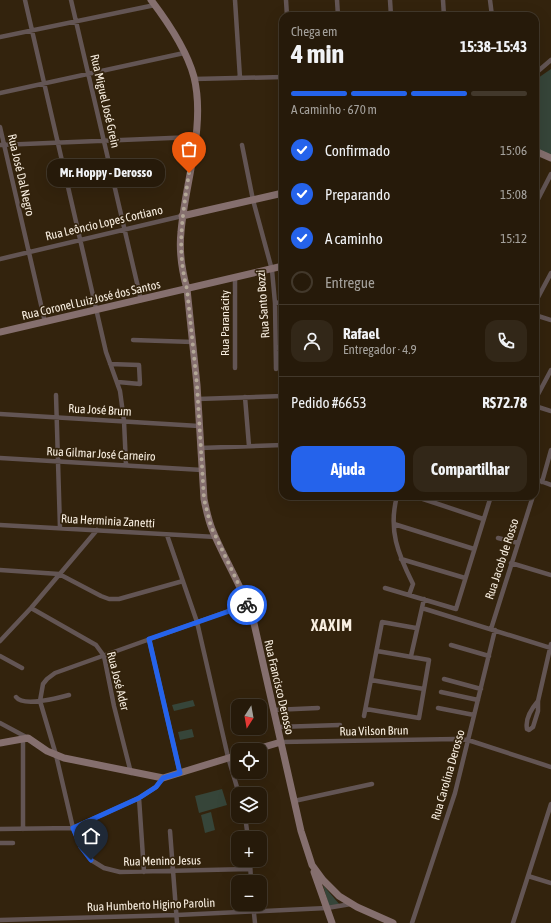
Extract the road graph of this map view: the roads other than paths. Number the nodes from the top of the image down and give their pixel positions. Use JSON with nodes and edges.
{"nodes":[{"id":1,"x":25,"y":0,"type":"edge"},
{"id":2,"x":71,"y":0,"type":"edge"},
{"id":3,"x":235,"y":0,"type":"edge"},
{"id":4,"x":286,"y":0,"type":"edge"},
{"id":5,"x":337,"y":0,"type":"edge"},
{"id":6,"x":390,"y":0,"type":"edge"},
{"id":7,"x":443,"y":0,"type":"edge"},
{"id":8,"x":490,"y":0,"type":"edge"},
{"id":9,"x":153,"y":3,"type":"edge"},
{"id":10,"x":287,"y":12,"type":"edge"},
{"id":11,"x":338,"y":12,"type":"edge"},
{"id":12,"x":391,"y":12,"type":"edge"},
{"id":13,"x":444,"y":12,"type":"edge"},
{"id":14,"x":492,"y":12,"type":"edge"},
{"id":15,"x":76,"y":21,"type":"junction"},
{"id":16,"x":32,"y":30,"type":"junction"},
{"id":17,"x":0,"y":37,"type":"edge"},
{"id":18,"x":184,"y":53,"type":"junction"},
{"id":19,"x":551,"y":60,"type":"edge"},
{"id":20,"x":539,"y":71,"type":"edge"},
{"id":21,"x":88,"y":73,"type":"junction"},
{"id":22,"x":279,"y":77,"type":"edge"},
{"id":23,"x":240,"y":78,"type":"junction"},
{"id":24,"x":194,"y":79,"type":"junction"},
{"id":25,"x":44,"y":84,"type":"junction"},
{"id":26,"x":0,"y":93,"type":"edge"},
{"id":27,"x":0,"y":127,"type":"edge"},
{"id":28,"x":195,"y":137,"type":"junction"},
{"id":29,"x":104,"y":141,"type":"junction"},
{"id":30,"x":58,"y":142,"type":"junction"},
{"id":31,"x":2,"y":144,"type":"edge"},
{"id":32,"x":242,"y":145,"type":"dead end"},
{"id":33,"x":539,"y":153,"type":"edge"},
{"id":34,"x":551,"y":158,"type":"edge"},
{"id":35,"x":551,"y":174,"type":"edge"},
{"id":36,"x":279,"y":194,"type":"edge"},
{"id":37,"x":539,"y":197,"type":"edge"},
{"id":38,"x":253,"y":200,"type":"junction"},
{"id":39,"x":182,"y":216,"type":"junction"},
{"id":40,"x":124,"y":230,"type":"junction"},
{"id":41,"x":80,"y":240,"type":"junction"},
{"id":42,"x":29,"y":252,"type":"junction"},
{"id":43,"x":0,"y":258,"type":"edge"},
{"id":44,"x":279,"y":267,"type":"edge"},
{"id":45,"x":272,"y":270,"type":"junction"},
{"id":46,"x":551,"y":272,"type":"edge"},
{"id":47,"x":235,"y":278,"type":"junction"},
{"id":48,"x":187,"y":289,"type":"junction"},
{"id":49,"x":539,"y":295,"type":"edge"},
{"id":50,"x":141,"y":300,"type":"junction"},
{"id":51,"x":279,"y":302,"type":"edge"},
{"id":52,"x":275,"y":303,"type":"junction"},
{"id":53,"x":96,"y":310,"type":"junction"},
{"id":54,"x":539,"y":316,"type":"edge"},
{"id":55,"x":551,"y":320,"type":"edge"},
{"id":56,"x":45,"y":322,"type":"junction"},
{"id":57,"x":0,"y":332,"type":"edge"},
{"id":58,"x":133,"y":340,"type":"dead end"},
{"id":59,"x":193,"y":342,"type":"junction"},
{"id":60,"x":276,"y":348,"type":"junction"},
{"id":61,"x":279,"y":348,"type":"edge"},
{"id":62,"x":110,"y":364,"type":"junction"},
{"id":63,"x":235,"y":368,"type":"dead end"},
{"id":64,"x":276,"y":369,"type":"dead end"},
{"id":65,"x":551,"y":370,"type":"edge"},
{"id":66,"x":118,"y":382,"type":"junction"},
{"id":67,"x":539,"y":392,"type":"edge"},
{"id":68,"x":56,"y":395,"type":"dead end"},
{"id":69,"x":279,"y":396,"type":"edge"},
{"id":70,"x":246,"y":397,"type":"junction"},
{"id":71,"x":198,"y":399,"type":"junction"},
{"id":72,"x":539,"y":407,"type":"edge"},
{"id":73,"x":551,"y":411,"type":"edge"},
{"id":74,"x":0,"y":414,"type":"edge"},
{"id":75,"x":56,"y":417,"type":"junction"},
{"id":76,"x":124,"y":421,"type":"junction"},
{"id":77,"x":199,"y":426,"type":"junction"},
{"id":78,"x":279,"y":445,"type":"edge"},
{"id":79,"x":249,"y":446,"type":"junction"},
{"id":80,"x":200,"y":448,"type":"junction"},
{"id":81,"x":551,"y":450,"type":"edge"},
{"id":82,"x":0,"y":458,"type":"edge"},
{"id":83,"x":58,"y":461,"type":"junction"},
{"id":84,"x":126,"y":465,"type":"junction"},
{"id":85,"x":202,"y":470,"type":"junction"},
{"id":86,"x":539,"y":479,"type":"edge"},
{"id":87,"x":539,"y":481,"type":"edge"},
{"id":88,"x":551,"y":485,"type":"edge"},
{"id":89,"x":396,"y":500,"type":"edge"},
{"id":90,"x":427,"y":500,"type":"edge"},
{"id":91,"x":489,"y":500,"type":"edge"},
{"id":92,"x":532,"y":500,"type":"edge"},
{"id":93,"x":483,"y":518,"type":"junction"},
{"id":94,"x":394,"y":524,"type":"junction"},
{"id":95,"x":0,"y":525,"type":"edge"},
{"id":96,"x":60,"y":528,"type":"junction"},
{"id":97,"x":97,"y":530,"type":"junction"},
{"id":98,"x":167,"y":534,"type":"junction"},
{"id":99,"x":216,"y":537,"type":"junction"},
{"id":100,"x":498,"y":538,"type":"dead end"},
{"id":101,"x":518,"y":544,"type":"junction"},
{"id":102,"x":474,"y":549,"type":"junction"},
{"id":103,"x":401,"y":559,"type":"junction"},
{"id":104,"x":411,"y":562,"type":"junction"},
{"id":105,"x":511,"y":563,"type":"junction"},
{"id":106,"x":406,"y":569,"type":"junction"},
{"id":107,"x":0,"y":570,"type":"edge"},
{"id":108,"x":59,"y":574,"type":"junction"},
{"id":109,"x":551,"y":575,"type":"edge"},
{"id":110,"x":465,"y":578,"type":"junction"},
{"id":111,"x":183,"y":581,"type":"junction"},
{"id":112,"x":385,"y":588,"type":"dead end"},
{"id":113,"x":409,"y":595,"type":"junction"},
{"id":114,"x":424,"y":599,"type":"junction"},
{"id":115,"x":248,"y":604,"type":"junction"},
{"id":116,"x":438,"y":604,"type":"junction"},
{"id":117,"x":31,"y":608,"type":"junction"},
{"id":118,"x":422,"y":608,"type":"junction"},
{"id":119,"x":456,"y":609,"type":"junction"},
{"id":120,"x":439,"y":612,"type":"junction"},
{"id":121,"x":454,"y":617,"type":"junction"},
{"id":122,"x":197,"y":622,"type":"junction"},
{"id":123,"x":416,"y":628,"type":"junction"},
{"id":124,"x":493,"y":630,"type":"junction"},
{"id":125,"x":149,"y":639,"type":"junction"},
{"id":126,"x":0,"y":641,"type":"edge"},
{"id":127,"x":451,"y":645,"type":"dead end"},
{"id":128,"x":551,"y":647,"type":"edge"},
{"id":129,"x":377,"y":651,"type":"junction"},
{"id":130,"x":0,"y":656,"type":"edge"},
{"id":131,"x":104,"y":656,"type":"junction"},
{"id":132,"x":411,"y":656,"type":"junction"},
{"id":133,"x":488,"y":656,"type":"junction"},
{"id":134,"x":22,"y":668,"type":"dead end"},
{"id":135,"x":444,"y":679,"type":"dead end"},
{"id":136,"x":371,"y":680,"type":"junction"},
{"id":137,"x":424,"y":689,"type":"junction"},
{"id":138,"x":480,"y":689,"type":"junction"},
{"id":139,"x":441,"y":692,"type":"dead end"},
{"id":140,"x":69,"y":695,"type":"dead end"},
{"id":141,"x":16,"y":697,"type":"dead end"},
{"id":142,"x":478,"y":700,"type":"junction"},
{"id":143,"x":40,"y":701,"type":"junction"},
{"id":144,"x":538,"y":701,"type":"junction"},
{"id":145,"x":318,"y":708,"type":"dead end"},
{"id":146,"x":366,"y":708,"type":"junction"},
{"id":147,"x":438,"y":708,"type":"dead end"},
{"id":148,"x":273,"y":710,"type":"junction"},
{"id":149,"x":474,"y":715,"type":"junction"},
{"id":150,"x":364,"y":716,"type":"dead end"},
{"id":151,"x":0,"y":723,"type":"edge"},
{"id":152,"x":340,"y":725,"type":"dead end"},
{"id":153,"x":277,"y":727,"type":"junction"},
{"id":154,"x":25,"y":738,"type":"junction"},
{"id":155,"x":468,"y":740,"type":"junction"},
{"id":156,"x":281,"y":742,"type":"junction"},
{"id":157,"x":0,"y":743,"type":"edge"},
{"id":158,"x":267,"y":746,"type":"edge"},
{"id":159,"x":56,"y":756,"type":"junction"},
{"id":160,"x":231,"y":756,"type":"edge"},
{"id":161,"x":228,"y":757,"type":"junction"},
{"id":162,"x":551,"y":767,"type":"edge"},
{"id":163,"x":131,"y":773,"type":"junction"},
{"id":164,"x":180,"y":773,"type":"junction"},
{"id":165,"x":163,"y":778,"type":"junction"},
{"id":166,"x":372,"y":784,"type":"dead end"},
{"id":167,"x":237,"y":787,"type":"edge"},
{"id":168,"x":139,"y":798,"type":"junction"},
{"id":169,"x":294,"y":801,"type":"junction"},
{"id":170,"x":551,"y":804,"type":"edge"},
{"id":171,"x":73,"y":828,"type":"junction"},
{"id":172,"x":0,"y":829,"type":"edge"},
{"id":173,"x":23,"y":829,"type":"junction"},
{"id":174,"x":170,"y":831,"type":"dead end"},
{"id":175,"x":0,"y":843,"type":"edge"},
{"id":176,"x":14,"y":843,"type":"dead end"},
{"id":177,"x":312,"y":865,"type":"junction"},
{"id":178,"x":250,"y":869,"type":"joint"},
{"id":179,"x":173,"y":871,"type":"junction"},
{"id":180,"x":144,"y":872,"type":"junction"},
{"id":181,"x":251,"y":875,"type":"edge"},
{"id":182,"x":528,"y":876,"type":"junction"},
{"id":183,"x":551,"y":883,"type":"edge"},
{"id":184,"x":351,"y":904,"type":"junction"},
{"id":185,"x":327,"y":908,"type":"junction"},
{"id":186,"x":267,"y":910,"type":"edge"},
{"id":187,"x":254,"y":911,"type":"joint"},
{"id":188,"x":177,"y":915,"type":"junction"},
{"id":189,"x":0,"y":920,"type":"edge"},
{"id":190,"x":24,"y":921,"type":"edge"},
{"id":191,"x":177,"y":923,"type":"edge"},
{"id":192,"x":255,"y":923,"type":"edge"},
{"id":193,"x":332,"y":923,"type":"edge"},
{"id":194,"x":393,"y":923,"type":"edge"},
{"id":195,"x":412,"y":923,"type":"edge"},
{"id":196,"x":513,"y":923,"type":"edge"}],
"edges":[{"from":1,"to":16,"type":"street"},
{"from":2,"to":15,"type":"street","name":"Rua Miguel José Grein"},
{"from":3,"to":23,"type":"street"},
{"from":4,"to":10,"type":"street"},
{"from":5,"to":11,"type":"street"},
{"from":6,"to":12,"type":"street"},
{"from":7,"to":13,"type":"street"},
{"from":8,"to":14,"type":"street"},
{"from":9,"to":15,"type":"street"},
{"from":9,"to":18,"type":"main road","name":"Rua Francisco Derosso"},
{"from":15,"to":16,"type":"street"},
{"from":15,"to":21,"type":"street","name":"Rua Miguel José Grein"},
{"from":16,"to":17,"type":"street"},
{"from":16,"to":25,"type":"street"},
{"from":18,"to":21,"type":"street"},
{"from":18,"to":24,"type":"main road","name":"Rua Francisco Derosso"},
{"from":19,"to":20,"type":"street"},
{"from":21,"to":25,"type":"street"},
{"from":21,"to":29,"type":"street","name":"Rua Miguel José Grein"},
{"from":22,"to":23,"type":"street"},
{"from":23,"to":24,"type":"street"},
{"from":24,"to":28,"type":"main road","name":"Rua Francisco Derosso"},
{"from":25,"to":26,"type":"street"},
{"from":25,"to":30,"type":"street"},
{"from":27,"to":31,"type":"street","name":"Rua José Dal Negro"},
{"from":28,"to":29,"type":"street"},
{"from":28,"to":39,"type":"main road","name":"Rua Francisco Derosso"},
{"from":29,"to":30,"type":"street"},
{"from":29,"to":40,"type":"street","name":"Rua Miguel José Grein"},
{"from":30,"to":31,"type":"street"},
{"from":30,"to":41,"type":"street"},
{"from":31,"to":42,"type":"street","name":"Rua José Dal Negro"},
{"from":32,"to":38,"type":"street","name":"Rua Santo Bozzi"},
{"from":33,"to":34,"type":"main road"},
{"from":35,"to":37,"type":"street"},
{"from":36,"to":38,"type":"main road","name":"Rua Leôncio Lopes Cortiano"},
{"from":38,"to":39,"type":"main road","name":"Rua Leôncio Lopes Cortiano"},
{"from":38,"to":45,"type":"street","name":"Rua Santo Bozzi"},
{"from":39,"to":40,"type":"street","name":"Rua Leôncio Lopes Cortiano"},
{"from":39,"to":48,"type":"main road","name":"Rua Francisco Derosso"},
{"from":40,"to":41,"type":"street","name":"Rua Leôncio Lopes Cortiano"},
{"from":40,"to":50,"type":"street","name":"Rua Miguel José Grein"},
{"from":41,"to":42,"type":"street","name":"Rua Leôncio Lopes Cortiano"},
{"from":41,"to":53,"type":"street"},
{"from":42,"to":43,"type":"street","name":"Rua Leôncio Lopes Cortiano"},
{"from":42,"to":56,"type":"street","name":"Rua José Dal Negro"},
{"from":44,"to":45,"type":"main road","name":"Rua Coronel Luiz José dos Santos"},
{"from":45,"to":47,"type":"main road","name":"Rua Coronel Luiz José dos Santos"},
{"from":45,"to":52,"type":"street","name":"Rua Santo Bozzi"},
{"from":46,"to":49,"type":"street"},
{"from":47,"to":48,"type":"main road","name":"Rua Coronel Luiz José dos Santos"},
{"from":47,"to":63,"type":"street","name":"Rua Paranácity"},
{"from":48,"to":50,"type":"main road","name":"Rua Coronel Luiz José dos Santos"},
{"from":48,"to":59,"type":"main road","name":"Rua Francisco Derosso"},
{"from":50,"to":53,"type":"main road","name":"Rua Coronel Luiz José dos Santos"},
{"from":51,"to":52,"type":"street"},
{"from":52,"to":60,"type":"street","name":"Rua Santo Bozzi"},
{"from":53,"to":56,"type":"main road","name":"Rua Coronel Luiz José dos Santos"},
{"from":53,"to":62,"type":"street"},
{"from":54,"to":55,"type":"street"},
{"from":56,"to":57,"type":"main road","name":"Rua Coronel Luiz José dos Santos"},
{"from":58,"to":59,"type":"street"},
{"from":59,"to":71,"type":"main road","name":"Rua Francisco Derosso"},
{"from":60,"to":61,"type":"street"},
{"from":60,"to":64,"type":"street","name":"Rua Santo Bozzi"},
{"from":62,"to":66,"type":"street"},
{"from":62,"to":66,"type":"street"},
{"from":65,"to":67,"type":"street"},
{"from":66,"to":76,"type":"street"},
{"from":68,"to":75,"type":"street"},
{"from":69,"to":70,"type":"street"},
{"from":70,"to":71,"type":"street"},
{"from":70,"to":79,"type":"street"},
{"from":71,"to":77,"type":"main road","name":"Rua Francisco Derosso"},
{"from":72,"to":73,"type":"street"},
{"from":74,"to":75,"type":"street","name":"Rua José Brum"},
{"from":75,"to":76,"type":"street","name":"Rua José Brum"},
{"from":75,"to":83,"type":"street"},
{"from":76,"to":77,"type":"street","name":"Rua José Brum"},
{"from":76,"to":84,"type":"street"},
{"from":77,"to":80,"type":"main road","name":"Rua Francisco Derosso"},
{"from":78,"to":79,"type":"street"},
{"from":79,"to":80,"type":"street"},
{"from":80,"to":85,"type":"main road","name":"Rua Francisco Derosso"},
{"from":81,"to":86,"type":"street"},
{"from":82,"to":83,"type":"street","name":"Rua Gilmar José Carneiro"},
{"from":83,"to":84,"type":"street","name":"Rua Gilmar José Carneiro"},
{"from":83,"to":96,"type":"street"},
{"from":84,"to":85,"type":"street","name":"Rua Gilmar José Carneiro"},
{"from":85,"to":99,"type":"main road","name":"Rua Francisco Derosso"},
{"from":87,"to":88,"type":"street"},
{"from":89,"to":94,"type":"street"},
{"from":90,"to":93,"type":"street"},
{"from":91,"to":93,"type":"street"},
{"from":92,"to":101,"type":"street","name":"Rua Jacob de Rosso"},
{"from":93,"to":102,"type":"street"},
{"from":94,"to":102,"type":"street"},
{"from":94,"to":103,"type":"street"},
{"from":95,"to":96,"type":"street","name":"Rua Herminia Zanetti"},
{"from":96,"to":97,"type":"street","name":"Rua Herminia Zanetti"},
{"from":97,"to":98,"type":"street","name":"Rua Herminia Zanetti"},
{"from":97,"to":108,"type":"street"},
{"from":98,"to":99,"type":"street","name":"Rua Herminia Zanetti"},
{"from":98,"to":111,"type":"street"},
{"from":99,"to":115,"type":"main road","name":"Rua Francisco Derosso"},
{"from":100,"to":101,"type":"street"},
{"from":101,"to":105,"type":"street","name":"Rua Jacob de Rosso"},
{"from":102,"to":110,"type":"street"},
{"from":103,"to":104,"type":"street"},
{"from":103,"to":106,"type":"street"},
{"from":104,"to":106,"type":"street"},
{"from":104,"to":110,"type":"street"},
{"from":105,"to":109,"type":"street"},
{"from":105,"to":124,"type":"street","name":"Rua Jacob de Rosso"},
{"from":106,"to":113,"type":"street"},
{"from":107,"to":108,"type":"street"},
{"from":108,"to":111,"type":"street"},
{"from":108,"to":117,"type":"street"},
{"from":110,"to":119,"type":"street"},
{"from":111,"to":122,"type":"street"},
{"from":112,"to":113,"type":"street"},
{"from":113,"to":114,"type":"street"},
{"from":114,"to":116,"type":"street"},
{"from":114,"to":118,"type":"street"},
{"from":115,"to":122,"type":"street"},
{"from":115,"to":148,"type":"main road","name":"Rua Francisco Derosso"},
{"from":116,"to":119,"type":"street"},
{"from":116,"to":120,"type":"street"},
{"from":117,"to":126,"type":"street"},
{"from":117,"to":131,"type":"street","name":"Rua José Ader"},
{"from":118,"to":120,"type":"street"},
{"from":118,"to":123,"type":"street"},
{"from":119,"to":121,"type":"street"},
{"from":120,"to":121,"type":"street"},
{"from":121,"to":124,"type":"street"},
{"from":122,"to":125,"type":"street"},
{"from":122,"to":161,"type":"street"},
{"from":123,"to":129,"type":"street"},
{"from":123,"to":132,"type":"street"},
{"from":124,"to":128,"type":"street"},
{"from":124,"to":133,"type":"street","name":"Rua Carolina Derosso"},
{"from":125,"to":131,"type":"street"},
{"from":125,"to":164,"type":"street"},
{"from":127,"to":133,"type":"street"},
{"from":128,"to":144,"type":"street"},
{"from":129,"to":132,"type":"street"},
{"from":129,"to":136,"type":"street"},
{"from":130,"to":134,"type":"street"},
{"from":131,"to":143,"type":"street"},
{"from":131,"to":163,"type":"street","name":"Rua José Ader"},
{"from":132,"to":137,"type":"street"},
{"from":133,"to":138,"type":"street","name":"Rua Carolina Derosso"},
{"from":135,"to":138,"type":"street"},
{"from":136,"to":137,"type":"street"},
{"from":136,"to":146,"type":"street"},
{"from":137,"to":146,"type":"street"},
{"from":138,"to":142,"type":"street","name":"Rua Carolina Derosso"},
{"from":139,"to":142,"type":"street"},
{"from":140,"to":143,"type":"street"},
{"from":141,"to":143,"type":"street"},
{"from":142,"to":149,"type":"street","name":"Rua Carolina Derosso"},
{"from":143,"to":159,"type":"street","name":"Rua Menino Jesus"},
{"from":144,"to":144,"type":"street"},
{"from":145,"to":148,"type":"street"},
{"from":146,"to":150,"type":"street"},
{"from":147,"to":149,"type":"street"},
{"from":148,"to":153,"type":"main road","name":"Rua Francisco Derosso"},
{"from":149,"to":155,"type":"street","name":"Rua Carolina Derosso"},
{"from":151,"to":154,"type":"street"},
{"from":152,"to":153,"type":"street"},
{"from":153,"to":156,"type":"main road","name":"Rua Francisco Derosso"},
{"from":154,"to":157,"type":"main road"},
{"from":154,"to":159,"type":"main road"},
{"from":154,"to":173,"type":"street"},
{"from":155,"to":156,"type":"street","name":"Rua Vilson Brun"},
{"from":155,"to":162,"type":"street","name":"Rua Vilson Brun"},
{"from":155,"to":195,"type":"street","name":"Rua Carolina Derosso"},
{"from":156,"to":158,"type":"main road"},
{"from":156,"to":169,"type":"main road","name":"Rua Francisco Derosso"},
{"from":159,"to":163,"type":"main road"},
{"from":159,"to":171,"type":"street","name":"Rua Menino Jesus"},
{"from":160,"to":161,"type":"main road"},
{"from":161,"to":164,"type":"main road"},
{"from":161,"to":167,"type":"street"},
{"from":163,"to":165,"type":"main road"},
{"from":164,"to":165,"type":"main road"},
{"from":165,"to":168,"type":"street"},
{"from":166,"to":169,"type":"street"},
{"from":168,"to":171,"type":"street"},
{"from":168,"to":180,"type":"street"},
{"from":169,"to":177,"type":"main road","name":"Rua Francisco Derosso"},
{"from":170,"to":182,"type":"street"},
{"from":171,"to":173,"type":"street"},
{"from":171,"to":180,"type":"street","name":"Rua Menino Jesus"},
{"from":172,"to":173,"type":"street"},
{"from":174,"to":179,"type":"street"},
{"from":175,"to":176,"type":"street"},
{"from":177,"to":184,"type":"main road","name":"Rua Francisco Derosso"},
{"from":177,"to":185,"type":"main road"},
{"from":178,"to":179,"type":"street","name":"Rua Menino Jesus"},
{"from":178,"to":181,"type":"street"},
{"from":179,"to":180,"type":"street","name":"Rua Menino Jesus"},
{"from":179,"to":188,"type":"street"},
{"from":182,"to":183,"type":"street"},
{"from":182,"to":196,"type":"street"},
{"from":184,"to":185,"type":"street","name":"Rua Humberto Higino Parolin"},
{"from":184,"to":194,"type":"main road","name":"Rua Francisco Derosso"},
{"from":185,"to":186,"type":"street","name":"Rua Humberto Higino Parolin"},
{"from":185,"to":193,"type":"main road"},
{"from":187,"to":188,"type":"street","name":"Rua Humberto Higino Parolin"},
{"from":187,"to":192,"type":"street"},
{"from":188,"to":190,"type":"street","name":"Rua Humberto Higino Parolin"},
{"from":188,"to":191,"type":"street"},
{"from":189,"to":190,"type":"street","name":"Rua Humberto Higino Parolin"}]}
